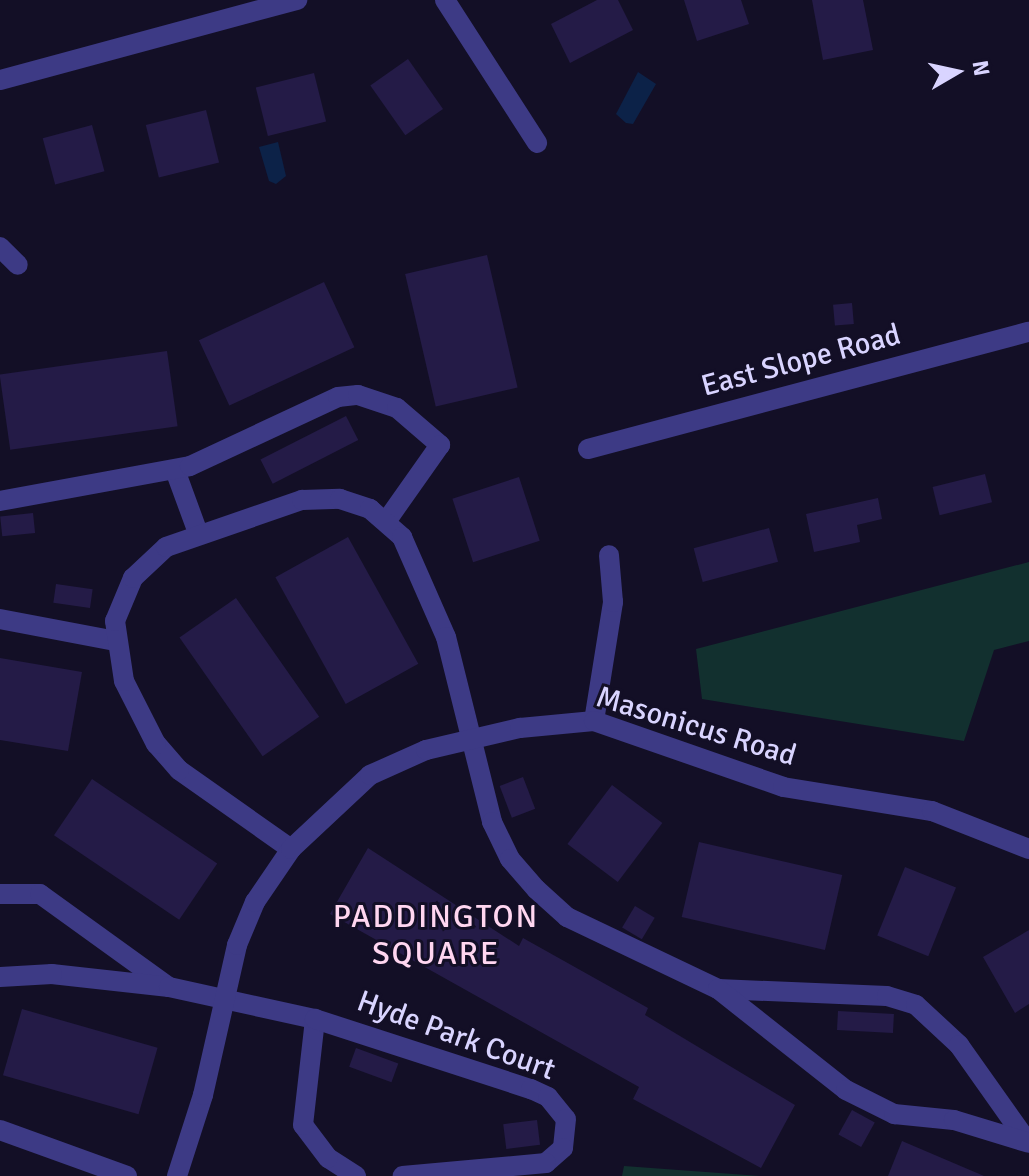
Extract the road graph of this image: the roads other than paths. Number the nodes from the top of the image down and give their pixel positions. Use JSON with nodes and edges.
{"nodes":[{"id":1,"x":297,"y":0,"type":"edge"},
{"id":2,"x":445,"y":0,"type":"edge"},
{"id":3,"x":0,"y":80,"type":"edge"},
{"id":4,"x":537,"y":143,"type":"dead end"},
{"id":5,"x":0,"y":247,"type":"edge"},
{"id":6,"x":18,"y":265,"type":"dead end"},
{"id":7,"x":1029,"y":332,"type":"edge"},
{"id":8,"x":588,"y":449,"type":"dead end"},
{"id":9,"x":175,"y":470,"type":"junction"},
{"id":10,"x":0,"y":501,"type":"edge"},
{"id":11,"x":387,"y":520,"type":"junction"},
{"id":12,"x":198,"y":533,"type":"junction"},
{"id":13,"x":609,"y":555,"type":"dead end"},
{"id":14,"x":0,"y":619,"type":"edge"},
{"id":15,"x":115,"y":641,"type":"junction"},
{"id":16,"x":594,"y":721,"type":"junction"},
{"id":17,"x":471,"y":737,"type":"junction"},
{"id":18,"x":291,"y":849,"type":"junction"},
{"id":19,"x":1029,"y":849,"type":"edge"},
{"id":20,"x":0,"y":894,"type":"edge"},
{"id":21,"x":0,"y":977,"type":"edge"},
{"id":22,"x":169,"y":987,"type":"junction"},
{"id":23,"x":718,"y":989,"type":"junction"},
{"id":24,"x":224,"y":1001,"type":"junction"},
{"id":25,"x":315,"y":1019,"type":"junction"},
{"id":26,"x":0,"y":1130,"type":"edge"},
{"id":27,"x":1028,"y":1142,"type":"edge"},
{"id":28,"x":127,"y":1176,"type":"edge"},
{"id":29,"x":177,"y":1176,"type":"edge"},
{"id":30,"x":356,"y":1176,"type":"edge"},
{"id":31,"x":403,"y":1176,"type":"edge"}],
"edges":[{"from":1,"to":3,"type":"street"},
{"from":2,"to":4,"type":"street"},
{"from":5,"to":6,"type":"street"},
{"from":7,"to":8,"type":"street","name":"East Slope Road"},
{"from":9,"to":10,"type":"street"},
{"from":9,"to":11,"type":"street"},
{"from":9,"to":12,"type":"street"},
{"from":11,"to":12,"type":"street"},
{"from":11,"to":17,"type":"street"},
{"from":12,"to":15,"type":"street"},
{"from":13,"to":16,"type":"street"},
{"from":14,"to":15,"type":"street"},
{"from":15,"to":18,"type":"street"},
{"from":16,"to":17,"type":"street","name":"Masonicus Road"},
{"from":16,"to":19,"type":"street","name":"Masonicus Road"},
{"from":17,"to":18,"type":"street","name":"Masonicus Road"},
{"from":17,"to":23,"type":"street"},
{"from":18,"to":24,"type":"street","name":"Masonicus Road"},
{"from":20,"to":22,"type":"street"},
{"from":21,"to":22,"type":"street"},
{"from":22,"to":24,"type":"street","name":"Hyde Park Court"},
{"from":23,"to":27,"type":"street"},
{"from":23,"to":27,"type":"street"},
{"from":24,"to":25,"type":"street","name":"Hyde Park Court"},
{"from":24,"to":29,"type":"street","name":"Masonicus Road"},
{"from":25,"to":30,"type":"street","name":"Hyde Park Court"},
{"from":25,"to":31,"type":"street","name":"Hyde Park Court"},
{"from":26,"to":28,"type":"street"}]}
